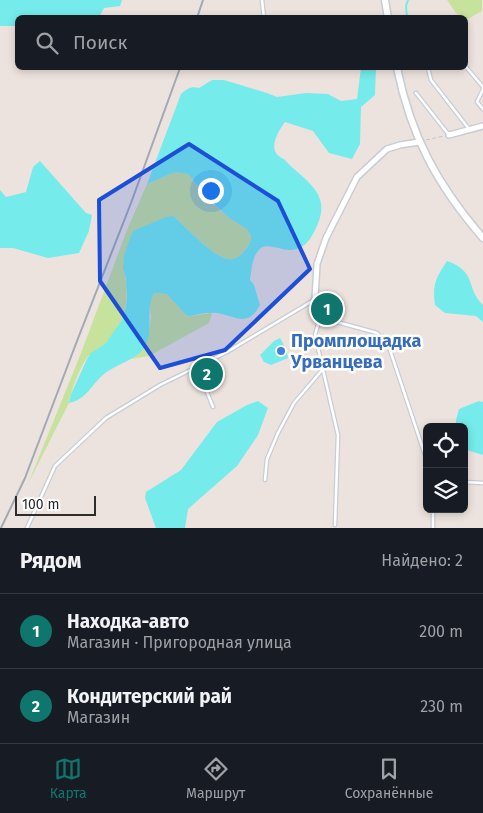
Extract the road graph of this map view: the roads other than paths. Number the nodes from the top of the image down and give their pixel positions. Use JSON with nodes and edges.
{"nodes":[{"id":1,"x":262,"y":0,"type":"edge"},
{"id":2,"x":385,"y":0,"type":"edge"},
{"id":3,"x":264,"y":15,"type":"edge"},
{"id":4,"x":388,"y":15,"type":"edge"},
{"id":5,"x":468,"y":69,"type":"edge"},
{"id":6,"x":397,"y":70,"type":"edge"},
{"id":7,"x":428,"y":70,"type":"edge"},
{"id":8,"x":483,"y":88,"type":"edge"},
{"id":9,"x":416,"y":93,"type":"dead end"},
{"id":10,"x":483,"y":110,"type":"edge"},
{"id":11,"x":483,"y":126,"type":"edge"},
{"id":12,"x":470,"y":130,"type":"junction"},
{"id":13,"x":449,"y":135,"type":"joint"},
{"id":14,"x":419,"y":142,"type":"junction"},
{"id":15,"x":483,"y":238,"type":"edge"},
{"id":16,"x":315,"y":299,"type":"junction"},
{"id":17,"x":319,"y":321,"type":"junction"},
{"id":18,"x":197,"y":367,"type":"junction"},
{"id":19,"x":323,"y":369,"type":"junction"},
{"id":20,"x":213,"y":407,"type":"dead end"},
{"id":21,"x":423,"y":449,"type":"edge"},
{"id":22,"x":265,"y":480,"type":"dead end"},
{"id":23,"x":468,"y":482,"type":"edge"},
{"id":24,"x":483,"y":483,"type":"edge"},
{"id":25,"x":433,"y":513,"type":"edge"},
{"id":26,"x":335,"y":525,"type":"dead end"},
{"id":27,"x":27,"y":528,"type":"edge"},
{"id":28,"x":433,"y":528,"type":"edge"}],
"edges":[{"from":1,"to":3,"type":"lane"},
{"from":2,"to":4,"type":"street"},
{"from":5,"to":8,"type":"lane"},
{"from":6,"to":14,"type":"street"},
{"from":7,"to":12,"type":"lane"},
{"from":8,"to":10,"type":"lane"},
{"from":9,"to":13,"type":"lane"},
{"from":11,"to":12,"type":"street"},
{"from":12,"to":13,"type":"street"},
{"from":14,"to":15,"type":"street"},
{"from":14,"to":16,"type":"street"},
{"from":16,"to":17,"type":"street"},
{"from":16,"to":18,"type":"lane"},
{"from":17,"to":19,"type":"lane"},
{"from":17,"to":21,"type":"lane"},
{"from":18,"to":20,"type":"lane"},
{"from":18,"to":27,"type":"lane"},
{"from":19,"to":22,"type":"lane"},
{"from":19,"to":26,"type":"lane"},
{"from":23,"to":24,"type":"lane"},
{"from":25,"to":28,"type":"lane"}]}
